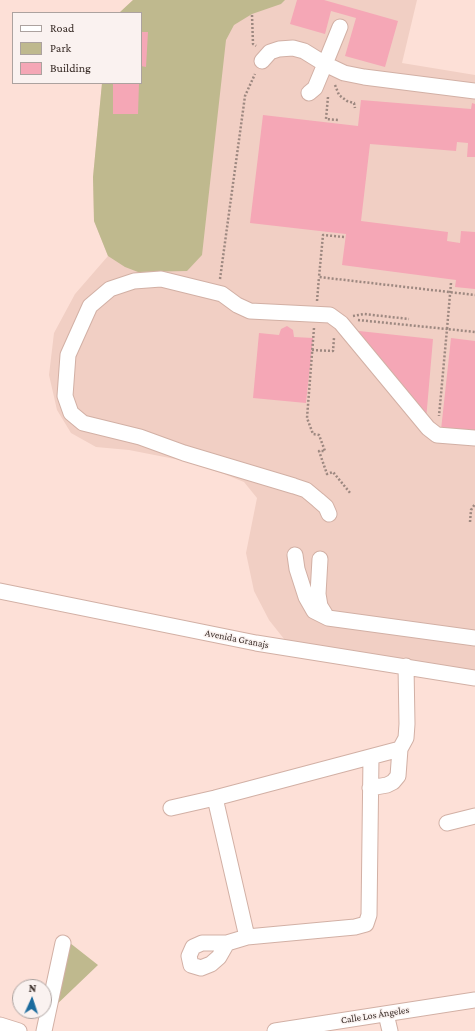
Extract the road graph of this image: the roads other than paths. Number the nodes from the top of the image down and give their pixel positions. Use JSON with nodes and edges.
{"nodes":[{"id":1,"x":340,"y":27,"type":"dead end"},
{"id":2,"x":266,"y":57,"type":"road end"},
{"id":3,"x":323,"y":70,"type":"junction"},
{"id":4,"x":475,"y":91,"type":"edge"},
{"id":5,"x":309,"y":93,"type":"dead end"},
{"id":6,"x":475,"y":438,"type":"edge"},
{"id":7,"x":328,"y":514,"type":"dead end"},
{"id":8,"x":295,"y":555,"type":"dead end"},
{"id":9,"x":320,"y":559,"type":"dead end"},
{"id":10,"x":0,"y":591,"type":"edge"},
{"id":11,"x":328,"y":618,"type":"junction"},
{"id":12,"x":475,"y":638,"type":"edge"},
{"id":13,"x":406,"y":666,"type":"junction"},
{"id":14,"x":475,"y":678,"type":"edge"},
{"id":15,"x":400,"y":749,"type":"junction"},
{"id":16,"x":370,"y":757,"type":"junction"},
{"id":17,"x":370,"y":788,"type":"junction"},
{"id":18,"x":215,"y":798,"type":"junction"},
{"id":19,"x":171,"y":808,"type":"dead end"},
{"id":20,"x":475,"y":816,"type":"edge"},
{"id":21,"x":447,"y":823,"type":"dead end"},
{"id":22,"x":247,"y":937,"type":"junction"},
{"id":23,"x":63,"y":943,"type":"dead end"},
{"id":24,"x":227,"y":943,"type":"dead end"},
{"id":25,"x":475,"y":1000,"type":"edge"},
{"id":26,"x":386,"y":1014,"type":"junction"},
{"id":27,"x":0,"y":1025,"type":"edge"},
{"id":28,"x":20,"y":1031,"type":"edge"},
{"id":29,"x":44,"y":1031,"type":"edge"},
{"id":30,"x":278,"y":1031,"type":"edge"},
{"id":31,"x":390,"y":1031,"type":"edge"}],
"edges":[{"from":1,"to":3,"type":"street"},
{"from":2,"to":3,"type":"street"},
{"from":3,"to":4,"type":"street"},
{"from":3,"to":5,"type":"street"},
{"from":6,"to":7,"type":"street"},
{"from":8,"to":11,"type":"street"},
{"from":9,"to":11,"type":"street"},
{"from":10,"to":13,"type":"street","name":"Avenida Granajs"},
{"from":11,"to":12,"type":"street"},
{"from":13,"to":14,"type":"street","name":"Avenida Granajs"},
{"from":13,"to":15,"type":"street"},
{"from":15,"to":16,"type":"street"},
{"from":15,"to":17,"type":"street"},
{"from":16,"to":17,"type":"street"},
{"from":16,"to":18,"type":"street"},
{"from":17,"to":22,"type":"street"},
{"from":18,"to":19,"type":"street"},
{"from":18,"to":22,"type":"street"},
{"from":20,"to":21,"type":"street"},
{"from":22,"to":24,"type":"street"},
{"from":23,"to":29,"type":"street"},
{"from":25,"to":26,"type":"street","name":"Calle Los Ángeles"},
{"from":26,"to":30,"type":"street","name":"Calle Los Ángeles"},
{"from":26,"to":31,"type":"street"},
{"from":27,"to":28,"type":"street"}]}
